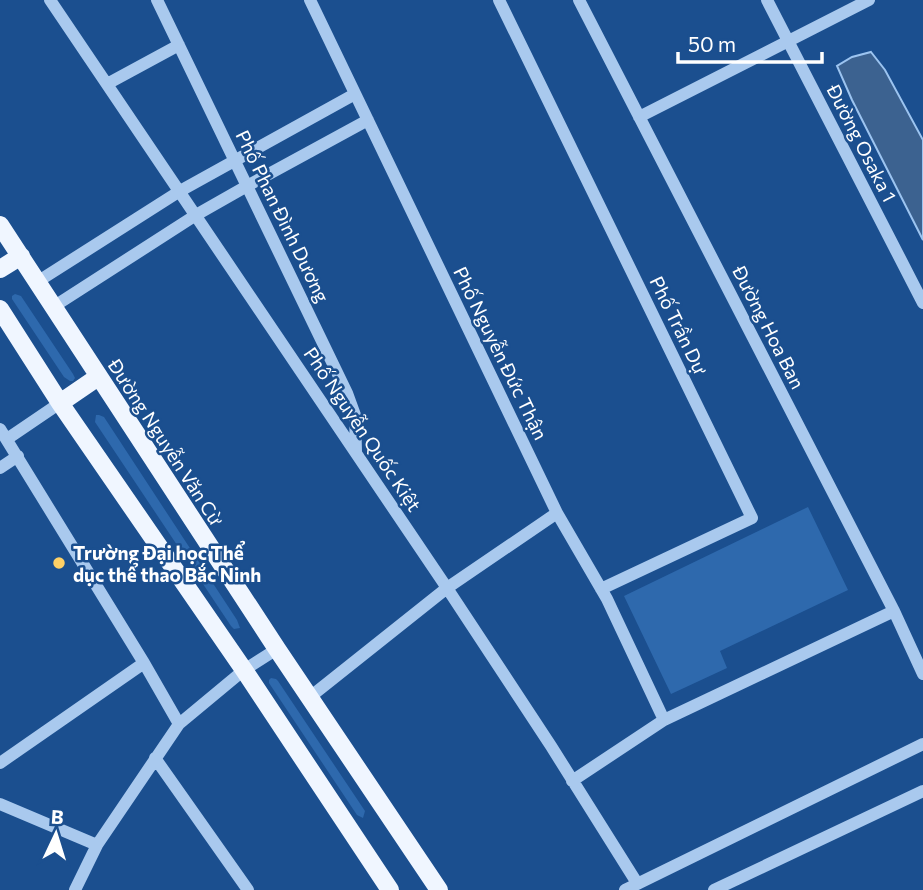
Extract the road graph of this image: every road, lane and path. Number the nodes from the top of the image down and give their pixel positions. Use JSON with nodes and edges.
{"nodes":[{"id":1,"x":50,"y":0,"type":"edge"},
{"id":2,"x":158,"y":0,"type":"edge"},
{"id":3,"x":310,"y":0,"type":"edge"},
{"id":4,"x":499,"y":0,"type":"edge"},
{"id":5,"x":579,"y":0,"type":"edge"},
{"id":6,"x":766,"y":0,"type":"edge"},
{"id":7,"x":869,"y":0,"type":"edge"},
{"id":8,"x":789,"y":42,"type":"junction"},
{"id":9,"x":179,"y":45,"type":"junction"},
{"id":10,"x":107,"y":84,"type":"junction"},
{"id":11,"x":355,"y":94,"type":"junction"},
{"id":12,"x":639,"y":117,"type":"junction"},
{"id":13,"x":368,"y":120,"type":"junction"},
{"id":14,"x":235,"y":161,"type":"junction"},
{"id":15,"x":247,"y":186,"type":"junction"},
{"id":16,"x":180,"y":191,"type":"junction"},
{"id":17,"x":196,"y":215,"type":"junction"},
{"id":18,"x":0,"y":225,"type":"edge"},
{"id":19,"x":21,"y":256,"type":"junction"},
{"id":20,"x":0,"y":269,"type":"edge"},
{"id":21,"x":37,"y":282,"type":"junction"},
{"id":22,"x":923,"y":303,"type":"edge"},
{"id":23,"x":53,"y":307,"type":"junction"},
{"id":24,"x":0,"y":309,"type":"edge"},
{"id":25,"x":98,"y":377,"type":"junction"},
{"id":26,"x":60,"y":403,"type":"junction"},
{"id":27,"x":2,"y":432,"type":"edge"},
{"id":28,"x":356,"y":453,"type":"junction"},
{"id":29,"x":18,"y":456,"type":"junction"},
{"id":30,"x":0,"y":468,"type":"edge"},
{"id":31,"x":557,"y":513,"type":"junction"},
{"id":32,"x":447,"y":588,"type":"junction"},
{"id":33,"x":601,"y":589,"type":"junction"},
{"id":34,"x":894,"y":611,"type":"junction"},
{"id":35,"x":277,"y":649,"type":"junction"},
{"id":36,"x":144,"y":663,"type":"junction"},
{"id":37,"x":244,"y":670,"type":"junction"},
{"id":38,"x":923,"y":674,"type":"edge"},
{"id":39,"x":310,"y":697,"type":"junction"},
{"id":40,"x":664,"y":720,"type":"junction"},
{"id":41,"x":178,"y":724,"type":"junction"},
{"id":42,"x":923,"y":744,"type":"edge"},
{"id":43,"x":155,"y":758,"type":"junction"},
{"id":44,"x":0,"y":763,"type":"edge"},
{"id":45,"x":572,"y":781,"type":"junction"},
{"id":46,"x":923,"y":791,"type":"edge"},
{"id":47,"x":0,"y":804,"type":"edge"},
{"id":48,"x":97,"y":845,"type":"junction"},
{"id":49,"x":638,"y":883,"type":"junction"},
{"id":50,"x":75,"y":890,"type":"edge"},
{"id":51,"x":248,"y":890,"type":"edge"},
{"id":52,"x":390,"y":890,"type":"edge"},
{"id":53,"x":439,"y":890,"type":"edge"},
{"id":54,"x":625,"y":890,"type":"edge"},
{"id":55,"x":714,"y":890,"type":"edge"}],
"edges":[{"from":1,"to":10,"type":"street","name":"Phố Nguyễn Quốc Kiệt"},
{"from":2,"to":9,"type":"street","name":"Phố Phan Đình Dương"},
{"from":3,"to":11,"type":"street","name":"Phố Nguyễn Đức Thận"},
{"from":4,"to":33,"type":"street","name":"Phố Trần Dự"},
{"from":5,"to":12,"type":"street","name":"Đường Hoa Ban"},
{"from":6,"to":8,"type":"street","name":"Đường Osaka 1"},
{"from":7,"to":8,"type":"street"},
{"from":8,"to":12,"type":"street"},
{"from":8,"to":22,"type":"street","name":"Đường Osaka 1"},
{"from":9,"to":10,"type":"street"},
{"from":9,"to":14,"type":"street","name":"Phố Phan Đình Dương"},
{"from":10,"to":16,"type":"street","name":"Phố Nguyễn Quốc Kiệt"},
{"from":11,"to":13,"type":"street","name":"Phố Nguyễn Đức Thận"},
{"from":11,"to":14,"type":"street"},
{"from":12,"to":34,"type":"street","name":"Đường Hoa Ban"},
{"from":13,"to":15,"type":"street"},
{"from":13,"to":31,"type":"street","name":"Phố Nguyễn Đức Thận"},
{"from":14,"to":15,"type":"street","name":"Phố Phan Đình Dương"},
{"from":14,"to":16,"type":"street"},
{"from":15,"to":17,"type":"street"},
{"from":15,"to":28,"type":"street","name":"Phố Phan Đình Dương"},
{"from":16,"to":17,"type":"street","name":"Phố Nguyễn Quốc Kiệt"},
{"from":16,"to":21,"type":"street"},
{"from":17,"to":23,"type":"street"},
{"from":17,"to":28,"type":"street","name":"Phố Nguyễn Quốc Kiệt"},
{"from":18,"to":19,"type":"main road","name":"Đường Nguyễn Văn Cừ"},
{"from":19,"to":20,"type":"main road"},
{"from":19,"to":21,"type":"main road","name":"Đường Nguyễn Văn Cừ"},
{"from":21,"to":23,"type":"main road","name":"Đường Nguyễn Văn Cừ"},
{"from":23,"to":25,"type":"main road","name":"Đường Nguyễn Văn Cừ"},
{"from":24,"to":26,"type":"main road"},
{"from":25,"to":26,"type":"main road"},
{"from":25,"to":35,"type":"main road","name":"Đường Nguyễn Văn Cừ"},
{"from":26,"to":27,"type":"street"},
{"from":26,"to":37,"type":"main road"},
{"from":27,"to":29,"type":"street"},
{"from":28,"to":32,"type":"street","name":"Phố Nguyễn Quốc Kiệt"},
{"from":29,"to":30,"type":"street"},
{"from":29,"to":36,"type":"street"},
{"from":31,"to":32,"type":"street"},
{"from":31,"to":33,"type":"street","name":"Phố Nguyễn Đức Thận"},
{"from":32,"to":39,"type":"street"},
{"from":32,"to":45,"type":"street","name":"Phố Nguyễn Quốc Kiệt"},
{"from":33,"to":40,"type":"street","name":"Phố Nguyễn Đức Thận"},
{"from":34,"to":38,"type":"street","name":"Đường Hoa Ban"},
{"from":34,"to":40,"type":"street"},
{"from":35,"to":37,"type":"street"},
{"from":35,"to":39,"type":"main road","name":"Đường Nguyễn Văn Cừ"},
{"from":36,"to":41,"type":"street"},
{"from":36,"to":44,"type":"street"},
{"from":37,"to":41,"type":"street"},
{"from":37,"to":52,"type":"main road"},
{"from":39,"to":53,"type":"main road","name":"Đường Nguyễn Văn Cừ"},
{"from":40,"to":45,"type":"street"},
{"from":41,"to":43,"type":"street"},
{"from":42,"to":49,"type":"street"},
{"from":43,"to":48,"type":"street"},
{"from":43,"to":51,"type":"street"},
{"from":45,"to":49,"type":"street","name":"Phố Nguyễn Quốc Kiệt"},
{"from":46,"to":55,"type":"street"},
{"from":47,"to":48,"type":"street"},
{"from":48,"to":50,"type":"street"},
{"from":49,"to":54,"type":"street"}]}
